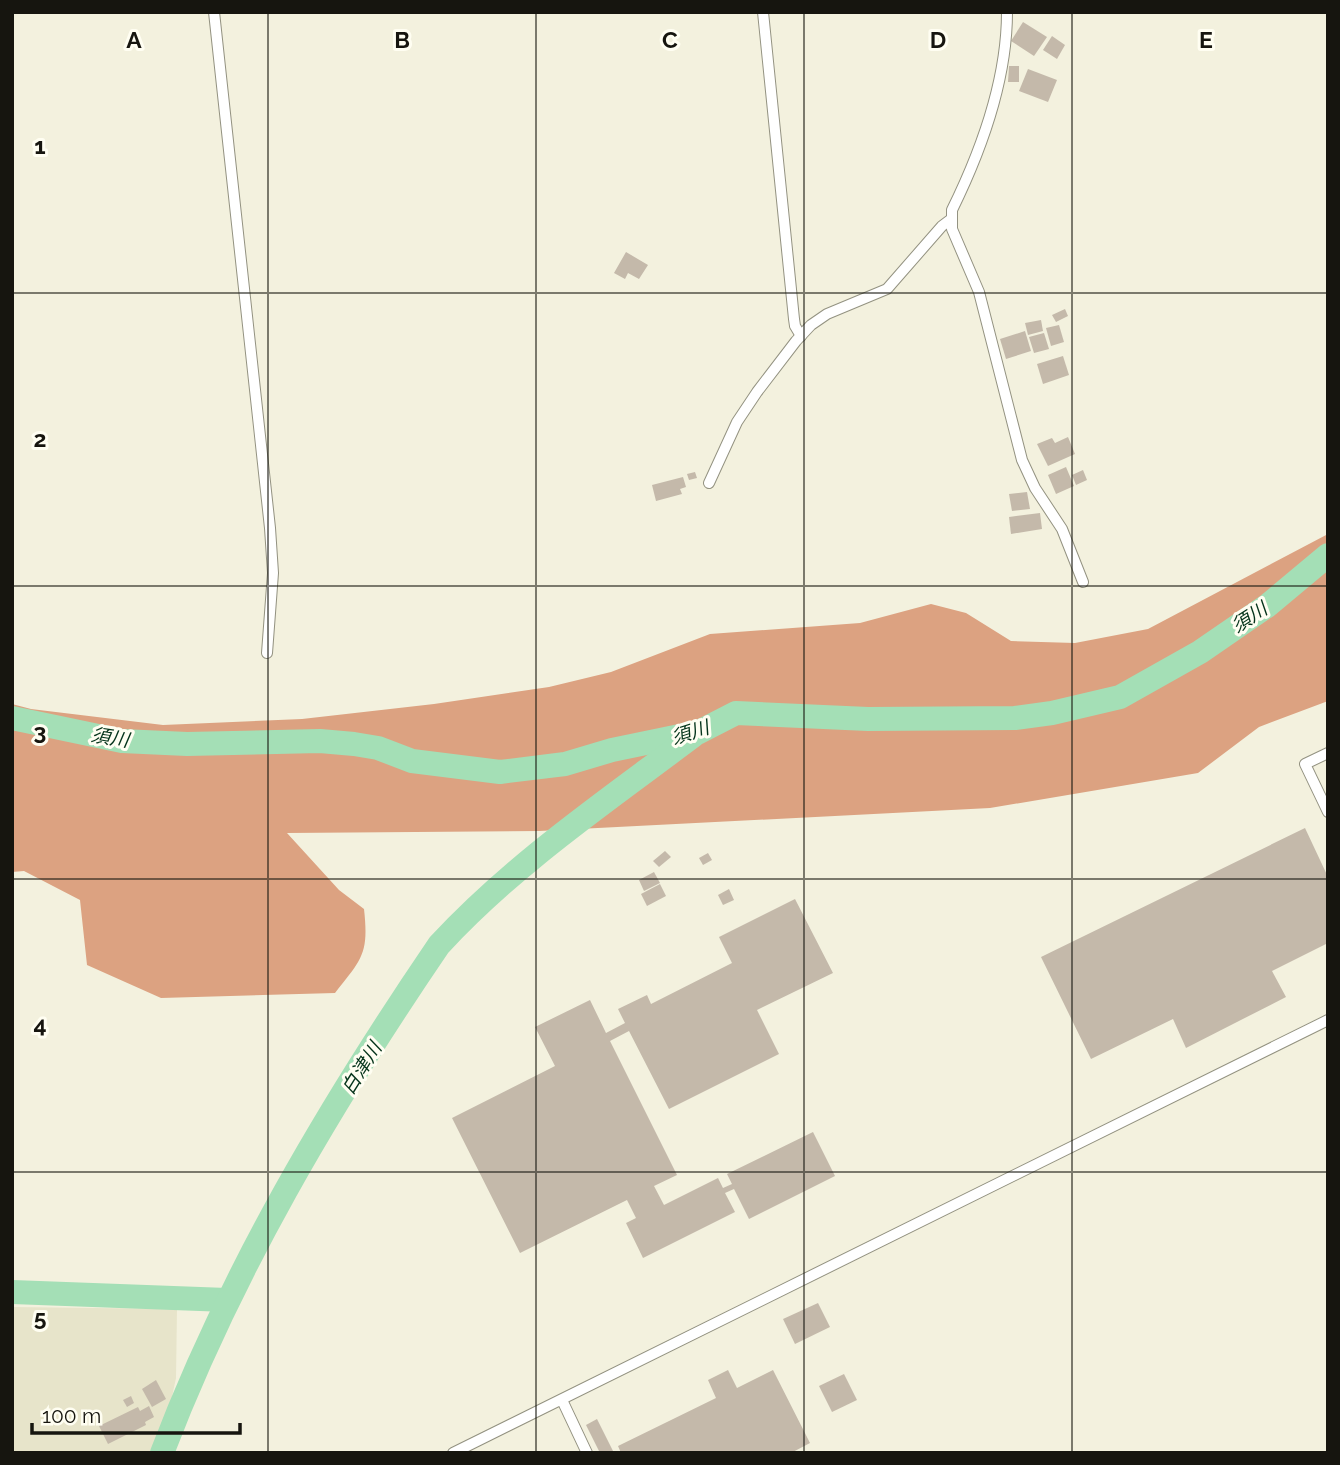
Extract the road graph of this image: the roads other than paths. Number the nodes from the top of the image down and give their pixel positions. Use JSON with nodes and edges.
{"nodes":[{"id":1,"x":214,"y":12,"type":"edge"},
{"id":2,"x":763,"y":12,"type":"edge"},
{"id":3,"x":1007,"y":12,"type":"edge"},
{"id":4,"x":950,"y":219,"type":"junction"},
{"id":5,"x":802,"y":336,"type":"junction"},
{"id":6,"x":709,"y":484,"type":"dead end"},
{"id":7,"x":1083,"y":582,"type":"dead end"},
{"id":8,"x":267,"y":653,"type":"dead end"},
{"id":9,"x":1328,"y":753,"type":"edge"},
{"id":10,"x":1328,"y":812,"type":"edge"},
{"id":11,"x":1328,"y":1020,"type":"edge"},
{"id":12,"x":562,"y":1400,"type":"junction"},
{"id":13,"x":453,"y":1453,"type":"edge"},
{"id":14,"x":587,"y":1453,"type":"edge"}],
"edges":[{"from":1,"to":8,"type":"street"},
{"from":2,"to":5,"type":"street"},
{"from":3,"to":4,"type":"street"},
{"from":4,"to":5,"type":"street"},
{"from":4,"to":7,"type":"street"},
{"from":5,"to":6,"type":"street"},
{"from":9,"to":10,"type":"street"},
{"from":11,"to":12,"type":"street"},
{"from":12,"to":13,"type":"street"},
{"from":12,"to":14,"type":"street"}]}
